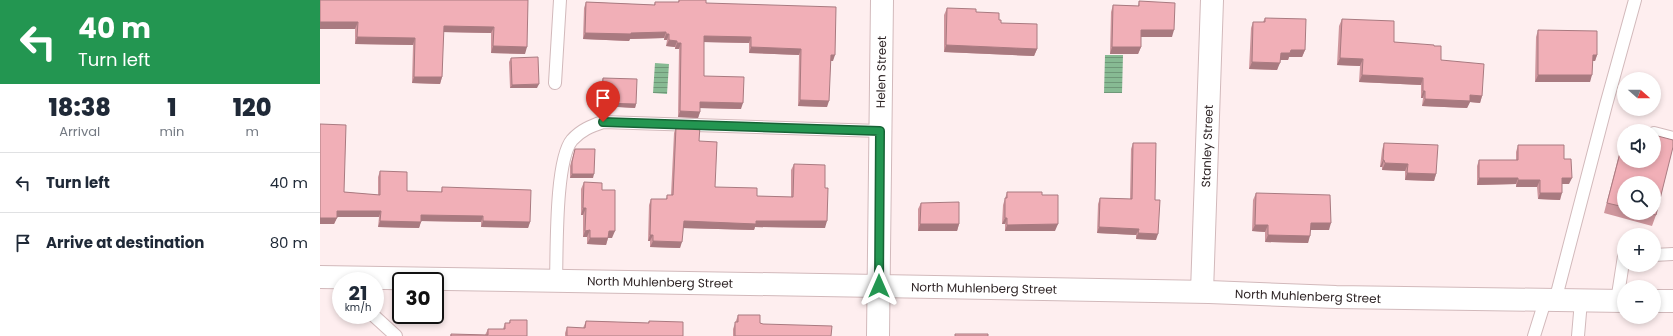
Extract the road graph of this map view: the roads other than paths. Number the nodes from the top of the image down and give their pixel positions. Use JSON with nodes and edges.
{"nodes":[{"id":1,"x":560,"y":0,"type":"edge"},
{"id":2,"x":882,"y":0,"type":"edge"},
{"id":3,"x":1212,"y":0,"type":"edge"},
{"id":4,"x":1635,"y":0,"type":"edge"},
{"id":5,"x":556,"y":84,"type":"dead end"},
{"id":6,"x":880,"y":131,"type":"junction"},
{"id":7,"x":1661,"y":135,"type":"edge"},
{"id":8,"x":1673,"y":138,"type":"edge"},
{"id":9,"x":1673,"y":254,"type":"edge"},
{"id":10,"x":1661,"y":255,"type":"edge"},
{"id":11,"x":331,"y":280,"type":"edge"},
{"id":12,"x":556,"y":280,"type":"junction"},
{"id":13,"x":879,"y":286,"type":"junction"},
{"id":14,"x":1202,"y":292,"type":"junction"},
{"id":15,"x":1550,"y":301,"type":"junction"},
{"id":16,"x":1581,"y":301,"type":"junction"},
{"id":17,"x":1617,"y":301,"type":"edge"},
{"id":18,"x":1661,"y":301,"type":"edge"},
{"id":19,"x":1673,"y":301,"type":"edge"},
{"id":20,"x":383,"y":324,"type":"edge"},
{"id":21,"x":396,"y":336,"type":"edge"},
{"id":22,"x":878,"y":336,"type":"edge"},
{"id":23,"x":1534,"y":336,"type":"edge"},
{"id":24,"x":1578,"y":336,"type":"edge"}],
"edges":[{"from":1,"to":5,"type":"lane"},
{"from":2,"to":6,"type":"street","name":"Helen Street"},
{"from":3,"to":14,"type":"street","name":"Stanley Street"},
{"from":4,"to":15,"type":"lane"},
{"from":6,"to":12,"type":"lane"},
{"from":6,"to":13,"type":"street","name":"Helen Street"},
{"from":7,"to":8,"type":"lane"},
{"from":9,"to":10,"type":"lane"},
{"from":11,"to":12,"type":"street","name":"North Muhlenberg Street"},
{"from":12,"to":13,"type":"street","name":"North Muhlenberg Street"},
{"from":13,"to":14,"type":"street","name":"North Muhlenberg Street"},
{"from":13,"to":22,"type":"street","name":"Helen Street"},
{"from":14,"to":15,"type":"street","name":"North Muhlenberg Street"},
{"from":15,"to":16,"type":"street","name":"North Muhlenberg Street"},
{"from":15,"to":23,"type":"lane"},
{"from":16,"to":17,"type":"street","name":"North Muhlenberg Street"},
{"from":16,"to":24,"type":"lane"},
{"from":18,"to":19,"type":"street"},
{"from":20,"to":21,"type":"lane"}]}
